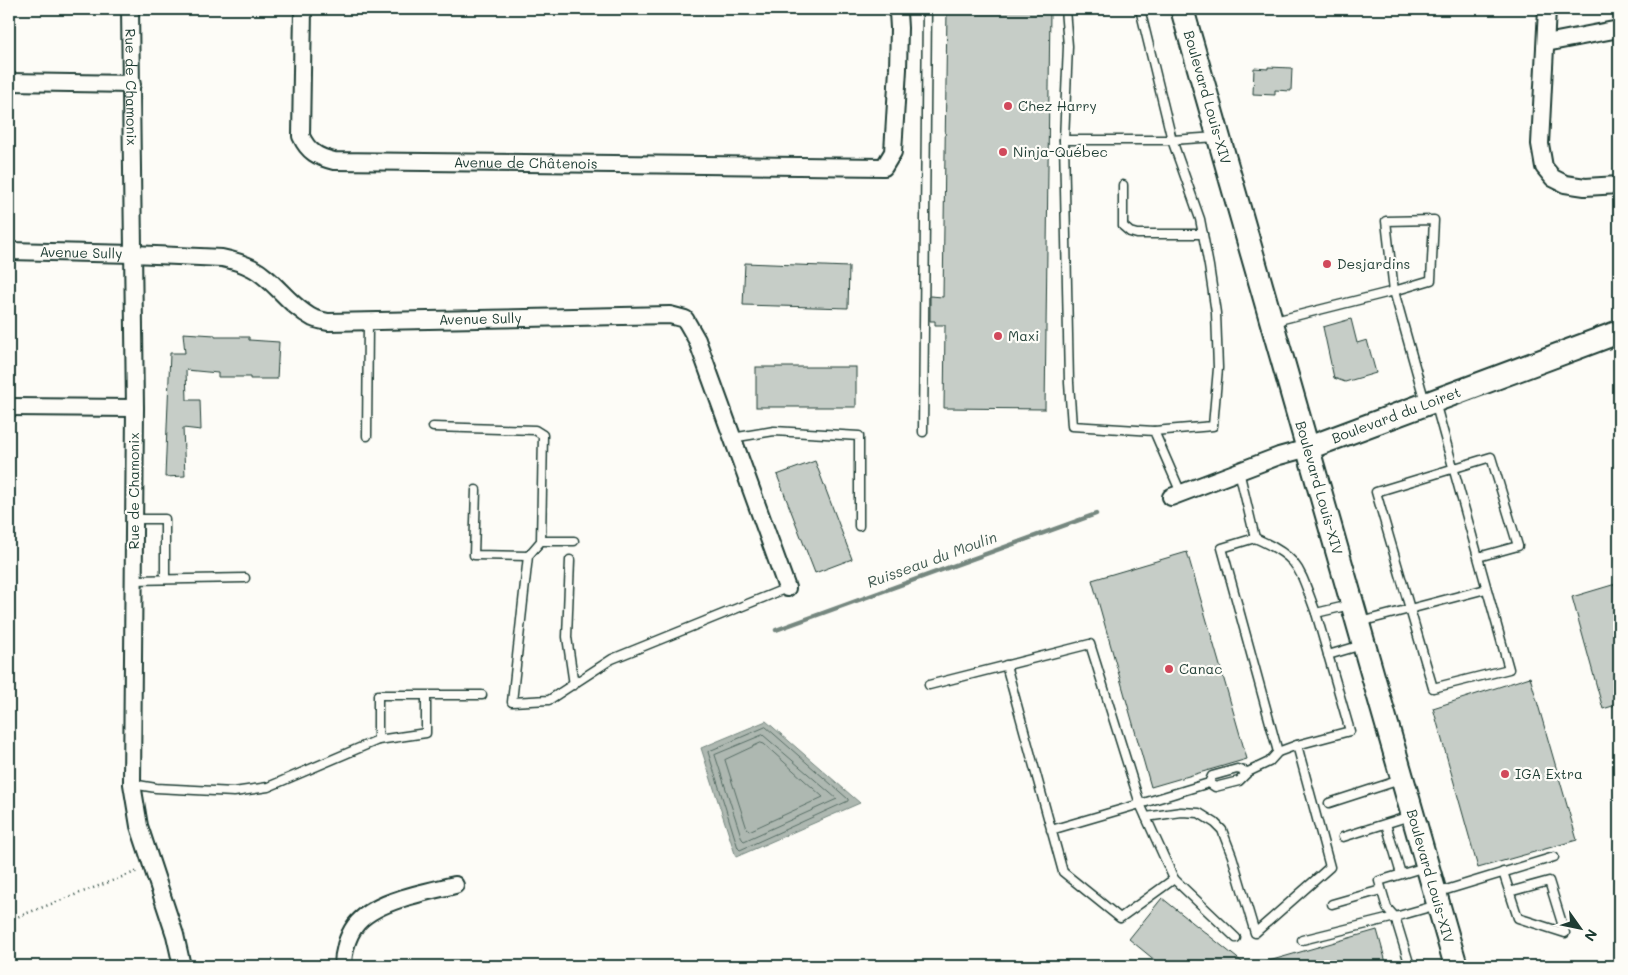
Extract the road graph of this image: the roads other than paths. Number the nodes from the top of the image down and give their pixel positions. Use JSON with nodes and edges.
{"nodes":[{"id":1,"x":130,"y":9,"type":"edge"},
{"id":2,"x":303,"y":9,"type":"edge"},
{"id":3,"x":894,"y":9,"type":"edge"},
{"id":4,"x":927,"y":9,"type":"edge"},
{"id":5,"x":1065,"y":9,"type":"edge"},
{"id":6,"x":1140,"y":9,"type":"edge"},
{"id":7,"x":1182,"y":9,"type":"edge"},
{"id":8,"x":1547,"y":9,"type":"edge"},
{"id":9,"x":1619,"y":29,"type":"edge"},
{"id":10,"x":1546,"y":44,"type":"junction"},
{"id":11,"x":9,"y":82,"type":"edge"},
{"id":12,"x":132,"y":84,"type":"junction"},
{"id":13,"x":1220,"y":136,"type":"junction"},
{"id":14,"x":1064,"y":140,"type":"junction"},
{"id":15,"x":1172,"y":140,"type":"junction"},
{"id":16,"x":1123,"y":185,"type":"dead end"},
{"id":17,"x":1619,"y":185,"type":"edge"},
{"id":18,"x":1203,"y":234,"type":"junction"},
{"id":19,"x":9,"y":251,"type":"edge"},
{"id":20,"x":133,"y":254,"type":"junction"},
{"id":21,"x":1394,"y":291,"type":"junction"},
{"id":22,"x":368,"y":322,"type":"junction"},
{"id":23,"x":1271,"y":322,"type":"junction"},
{"id":24,"x":1619,"y":332,"type":"edge"},
{"id":25,"x":1430,"y":402,"type":"junction"},
{"id":26,"x":9,"y":407,"type":"edge"},
{"id":27,"x":135,"y":408,"type":"junction"},
{"id":28,"x":433,"y":427,"type":"dead end"},
{"id":29,"x":1154,"y":431,"type":"junction"},
{"id":30,"x":923,"y":432,"type":"dead end"},
{"id":31,"x":366,"y":436,"type":"dead end"},
{"id":32,"x":732,"y":438,"type":"junction"},
{"id":33,"x":1308,"y":448,"type":"junction"},
{"id":34,"x":1453,"y":469,"type":"junction"},
{"id":35,"x":1239,"y":471,"type":"junction"},
{"id":36,"x":476,"y":490,"type":"dead end"},
{"id":37,"x":1176,"y":495,"type":"joint"},
{"id":38,"x":134,"y":518,"type":"junction"},
{"id":39,"x":859,"y":526,"type":"dead end"},
{"id":40,"x":1255,"y":538,"type":"junction"},
{"id":41,"x":574,"y":540,"type":"dead end"},
{"id":42,"x":541,"y":541,"type":"junction"},
{"id":43,"x":528,"y":556,"type":"junction"},
{"id":44,"x":1478,"y":557,"type":"junction"},
{"id":45,"x":570,"y":560,"type":"dead end"},
{"id":46,"x":245,"y":578,"type":"dead end"},
{"id":47,"x":165,"y":579,"type":"junction"},
{"id":48,"x":134,"y":580,"type":"junction"},
{"id":49,"x":787,"y":588,"type":"joint"},
{"id":50,"x":1486,"y":589,"type":"junction"},
{"id":51,"x":1410,"y":609,"type":"junction"},
{"id":52,"x":1316,"y":613,"type":"junction"},
{"id":53,"x":1358,"y":624,"type":"junction"},
{"id":54,"x":1328,"y":655,"type":"junction"},
{"id":55,"x":1006,"y":665,"type":"junction"},
{"id":56,"x":574,"y":685,"type":"junction"},
{"id":57,"x":929,"y":685,"type":"dead end"},
{"id":58,"x":482,"y":695,"type":"dead end"},
{"id":59,"x":426,"y":696,"type":"junction"},
{"id":60,"x":378,"y":740,"type":"junction"},
{"id":61,"x":1297,"y":745,"type":"junction"},
{"id":62,"x":1278,"y":752,"type":"junction"},
{"id":63,"x":1248,"y":772,"type":"junction"},
{"id":64,"x":1402,"y":780,"type":"junction"},
{"id":65,"x":1208,"y":783,"type":"junction"},
{"id":66,"x":132,"y":784,"type":"junction"},
{"id":67,"x":1329,"y":803,"type":"dead end"},
{"id":68,"x":1140,"y":804,"type":"junction"},
{"id":69,"x":1412,"y":815,"type":"junction"},
{"id":70,"x":1146,"y":818,"type":"junction"},
{"id":71,"x":1386,"y":824,"type":"junction"},
{"id":72,"x":1051,"y":830,"type":"junction"},
{"id":73,"x":1342,"y":837,"type":"dead end"},
{"id":74,"x":1554,"y":857,"type":"dead end"},
{"id":75,"x":1426,"y":866,"type":"junction"},
{"id":76,"x":1503,"y":872,"type":"junction"},
{"id":77,"x":1401,"y":874,"type":"junction"},
{"id":78,"x":1174,"y":879,"type":"junction"},
{"id":79,"x":455,"y":885,"type":"dead end"},
{"id":80,"x":1381,"y":890,"type":"junction"},
{"id":81,"x":1510,"y":892,"type":"junction"},
{"id":82,"x":1436,"y":899,"type":"junction"},
{"id":83,"x":1332,"y":904,"type":"dead end"},
{"id":84,"x":1395,"y":917,"type":"junction"},
{"id":85,"x":1236,"y":938,"type":"dead end"},
{"id":86,"x":1302,"y":940,"type":"dead end"},
{"id":87,"x":182,"y":966,"type":"edge"},
{"id":88,"x":343,"y":966,"type":"edge"},
{"id":89,"x":1410,"y":966,"type":"edge"},
{"id":90,"x":1456,"y":966,"type":"edge"}],
"edges":[{"from":1,"to":12,"type":"street","name":"Rue de Chamonix"},
{"from":2,"to":3,"type":"street","name":"Avenue de Châtenois"},
{"from":4,"to":30,"type":"lane"},
{"from":5,"to":14,"type":"lane"},
{"from":6,"to":15,"type":"lane"},
{"from":7,"to":13,"type":"main road","name":"Boulevard Louis-XIV"},
{"from":8,"to":10,"type":"street"},
{"from":9,"to":10,"type":"street"},
{"from":10,"to":17,"type":"street"},
{"from":11,"to":12,"type":"street"},
{"from":12,"to":20,"type":"street","name":"Rue de Chamonix"},
{"from":13,"to":15,"type":"lane"},
{"from":13,"to":23,"type":"main road","name":"Boulevard Louis-XIV"},
{"from":14,"to":15,"type":"lane"},
{"from":14,"to":29,"type":"lane"},
{"from":15,"to":18,"type":"lane"},
{"from":16,"to":18,"type":"lane"},
{"from":18,"to":29,"type":"lane"},
{"from":19,"to":20,"type":"street","name":"Avenue Sully"},
{"from":20,"to":22,"type":"street","name":"Avenue Sully"},
{"from":20,"to":27,"type":"street","name":"Rue de Chamonix"},
{"from":21,"to":21,"type":"lane"},
{"from":21,"to":23,"type":"lane"},
{"from":21,"to":25,"type":"lane"},
{"from":22,"to":31,"type":"lane"},
{"from":22,"to":32,"type":"street","name":"Avenue Sully"},
{"from":23,"to":33,"type":"main road","name":"Boulevard Louis-XIV"},
{"from":24,"to":25,"type":"main road","name":"Boulevard du Loiret"},
{"from":25,"to":33,"type":"main road","name":"Boulevard du Loiret"},
{"from":25,"to":34,"type":"lane"},
{"from":26,"to":27,"type":"street"},
{"from":27,"to":38,"type":"street","name":"Rue de Chamonix"},
{"from":28,"to":42,"type":"lane"},
{"from":29,"to":37,"type":"lane"},
{"from":32,"to":39,"type":"lane"},
{"from":32,"to":49,"type":"street","name":"Avenue Sully"},
{"from":33,"to":35,"type":"street","name":"Boulevard du Loiret"},
{"from":33,"to":53,"type":"main road","name":"Boulevard Louis-XIV"},
{"from":34,"to":44,"type":"lane"},
{"from":34,"to":44,"type":"lane"},
{"from":34,"to":51,"type":"lane"},
{"from":35,"to":37,"type":"street","name":"Boulevard du Loiret"},
{"from":35,"to":40,"type":"lane"},
{"from":36,"to":43,"type":"lane"},
{"from":38,"to":47,"type":"lane"},
{"from":38,"to":48,"type":"street","name":"Rue de Chamonix"},
{"from":40,"to":52,"type":"lane"},
{"from":40,"to":62,"type":"lane"},
{"from":41,"to":42,"type":"lane"},
{"from":42,"to":43,"type":"lane"},
{"from":43,"to":56,"type":"lane"},
{"from":44,"to":50,"type":"lane"},
{"from":45,"to":56,"type":"lane"},
{"from":46,"to":47,"type":"lane"},
{"from":47,"to":48,"type":"lane"},
{"from":48,"to":66,"type":"street","name":"Rue de Chamonix"},
{"from":49,"to":56,"type":"lane"},
{"from":50,"to":51,"type":"lane"},
{"from":50,"to":51,"type":"lane"},
{"from":51,"to":53,"type":"lane"},
{"from":52,"to":53,"type":"lane"},
{"from":52,"to":54,"type":"lane"},
{"from":53,"to":54,"type":"lane"},
{"from":53,"to":64,"type":"main road","name":"Boulevard Louis-XIV"},
{"from":54,"to":61,"type":"lane"},
{"from":55,"to":57,"type":"lane"},
{"from":55,"to":68,"type":"lane"},
{"from":55,"to":72,"type":"lane"},
{"from":58,"to":59,"type":"lane"},
{"from":59,"to":60,"type":"lane"},
{"from":59,"to":60,"type":"lane"},
{"from":60,"to":66,"type":"lane"},
{"from":61,"to":62,"type":"lane"},
{"from":61,"to":70,"type":"lane"},
{"from":62,"to":63,"type":"lane"},
{"from":63,"to":65,"type":"lane"},
{"from":63,"to":65,"type":"lane"},
{"from":64,"to":67,"type":"lane"},
{"from":64,"to":69,"type":"main road","name":"Boulevard Louis-XIV"},
{"from":65,"to":68,"type":"lane"},
{"from":66,"to":87,"type":"street","name":"Rue de Chamonix"},
{"from":68,"to":70,"type":"lane"},
{"from":68,"to":72,"type":"lane"},
{"from":69,"to":71,"type":"lane"},
{"from":69,"to":75,"type":"main road","name":"Boulevard Louis-XIV"},
{"from":70,"to":78,"type":"lane"},
{"from":71,"to":73,"type":"lane"},
{"from":71,"to":77,"type":"lane"},
{"from":72,"to":78,"type":"lane"},
{"from":74,"to":76,"type":"lane"},
{"from":75,"to":77,"type":"lane"},
{"from":75,"to":82,"type":"main road","name":"Boulevard Louis-XIV"},
{"from":76,"to":81,"type":"lane"},
{"from":76,"to":82,"type":"lane"},
{"from":77,"to":80,"type":"lane"},
{"from":78,"to":85,"type":"lane"},
{"from":79,"to":88,"type":"street"},
{"from":80,"to":83,"type":"lane"},
{"from":80,"to":84,"type":"lane"},
{"from":81,"to":81,"type":"lane"},
{"from":82,"to":84,"type":"lane"},
{"from":82,"to":90,"type":"main road","name":"Boulevard Louis-XIV"},
{"from":84,"to":86,"type":"lane"},
{"from":84,"to":89,"type":"lane"}]}
